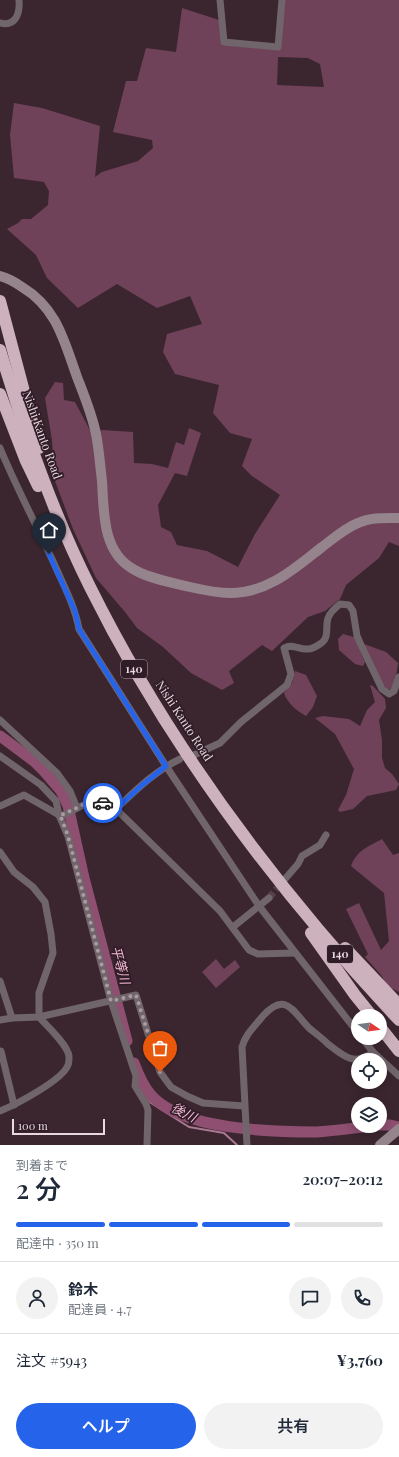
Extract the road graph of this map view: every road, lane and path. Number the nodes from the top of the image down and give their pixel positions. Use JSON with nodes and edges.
{"nodes":[{"id":1,"x":19,"y":0,"type":"edge"},
{"id":2,"x":220,"y":0,"type":"edge"},
{"id":3,"x":282,"y":0,"type":"edge"},
{"id":4,"x":0,"y":23,"type":"edge"},
{"id":5,"x":0,"y":276,"type":"edge"},
{"id":6,"x":0,"y":301,"type":"edge"},
{"id":7,"x":0,"y":350,"type":"edge"},
{"id":8,"x":17,"y":386,"type":"junction"},
{"id":9,"x":0,"y":394,"type":"edge"},
{"id":10,"x":0,"y":448,"type":"edge"},
{"id":11,"x":399,"y":518,"type":"edge"},
{"id":12,"x":90,"y":587,"type":"junction"},
{"id":13,"x":399,"y":678,"type":"edge"},
{"id":14,"x":0,"y":720,"type":"edge"},
{"id":15,"x":182,"y":754,"type":"junction"},
{"id":16,"x":0,"y":756,"type":"edge"},
{"id":17,"x":194,"y":760,"type":"junction"},
{"id":18,"x":166,"y":766,"type":"junction"},
{"id":19,"x":0,"y":806,"type":"edge"},
{"id":20,"x":77,"y":808,"type":"junction"},
{"id":21,"x":116,"y":809,"type":"junction"},
{"id":22,"x":62,"y":815,"type":"junction"},
{"id":23,"x":326,"y":835,"type":"dead end"},
{"id":24,"x":0,"y":852,"type":"edge"},
{"id":25,"x":258,"y":855,"type":"junction"},
{"id":26,"x":284,"y":882,"type":"junction"},
{"id":27,"x":269,"y":898,"type":"tunnel mouth"},
{"id":28,"x":260,"y":906,"type":"junction"},
{"id":29,"x":233,"y":927,"type":"junction"},
{"id":30,"x":295,"y":954,"type":"junction"},
{"id":31,"x":0,"y":981,"type":"edge"},
{"id":32,"x":111,"y":1001,"type":"junction"},
{"id":33,"x":399,"y":1005,"type":"edge"},
{"id":34,"x":366,"y":1009,"type":"edge"},
{"id":35,"x":38,"y":1017,"type":"junction"},
{"id":36,"x":12,"y":1018,"type":"junction"},
{"id":37,"x":0,"y":1020,"type":"edge"},
{"id":38,"x":399,"y":1020,"type":"edge"},
{"id":39,"x":351,"y":1025,"type":"edge"},
{"id":40,"x":387,"y":1036,"type":"edge"},
{"id":41,"x":368,"y":1045,"type":"edge"},
{"id":42,"x":0,"y":1051,"type":"edge"},
{"id":43,"x":399,"y":1051,"type":"edge"},
{"id":44,"x":373,"y":1052,"type":"junction"},
{"id":45,"x":399,"y":1076,"type":"edge"},
{"id":46,"x":14,"y":1105,"type":"junction"},
{"id":47,"x":245,"y":1109,"type":"junction"},
{"id":48,"x":0,"y":1111,"type":"edge"},
{"id":49,"x":399,"y":1129,"type":"edge"},
{"id":50,"x":147,"y":1145,"type":"edge"},
{"id":51,"x":247,"y":1145,"type":"edge"},
{"id":52,"x":380,"y":1145,"type":"edge"}],
"edges":[{"from":1,"to":4,"type":"street"},
{"from":2,"to":3,"type":"street"},
{"from":5,"to":11,"type":"street"},
{"from":6,"to":8,"type":"highway"},
{"from":7,"to":8,"type":"highway","name":"Nishi Kanto Road","number":"140"},
{"from":8,"to":12,"type":"highway","name":"Nishi Kanto Road","number":"140"},
{"from":9,"to":12,"type":"highway"},
{"from":10,"to":18,"type":"street"},
{"from":12,"to":15,"type":"highway","name":"Nishi Kanto Road","number":"140"},
{"from":13,"to":17,"type":"street"},
{"from":14,"to":20,"type":"street"},
{"from":15,"to":17,"type":"highway","name":"Nishi Kanto Road","number":"140"},
{"from":15,"to":18,"type":"street"},
{"from":16,"to":22,"type":"street"},
{"from":17,"to":25,"type":"highway","name":"Nishi Kanto Road","number":"140"},
{"from":18,"to":21,"type":"street"},
{"from":18,"to":28,"type":"street"},
{"from":19,"to":22,"type":"street"},
{"from":20,"to":21,"type":"street"},
{"from":20,"to":22,"type":"street"},
{"from":21,"to":29,"type":"street"},
{"from":22,"to":32,"type":"street"},
{"from":23,"to":26,"type":"street"},
{"from":24,"to":35,"type":"street"},
{"from":25,"to":26,"type":"highway","name":"Nishi Kanto Road","number":"140"},
{"from":25,"to":34,"type":"highway"},
{"from":26,"to":33,"type":"highway"},
{"from":26,"to":38,"type":"highway","name":"Nishi Kanto Road","number":"140"},
{"from":27,"to":28,"type":"street"},
{"from":28,"to":29,"type":"street"},
{"from":28,"to":30,"type":"street"},
{"from":29,"to":30,"type":"street"},
{"from":30,"to":39,"type":"street"},
{"from":31,"to":36,"type":"street"},
{"from":32,"to":35,"type":"street"},
{"from":32,"to":47,"type":"street"},
{"from":32,"to":50,"type":"street"},
{"from":35,"to":36,"type":"street"},
{"from":35,"to":46,"type":"street"},
{"from":36,"to":37,"type":"street"},
{"from":40,"to":43,"type":"highway"},
{"from":41,"to":44,"type":"street"},
{"from":42,"to":46,"type":"street"},
{"from":44,"to":45,"type":"street"},
{"from":44,"to":47,"type":"street"},
{"from":46,"to":48,"type":"street"},
{"from":47,"to":51,"type":"street"},
{"from":49,"to":52,"type":"street"}]}
